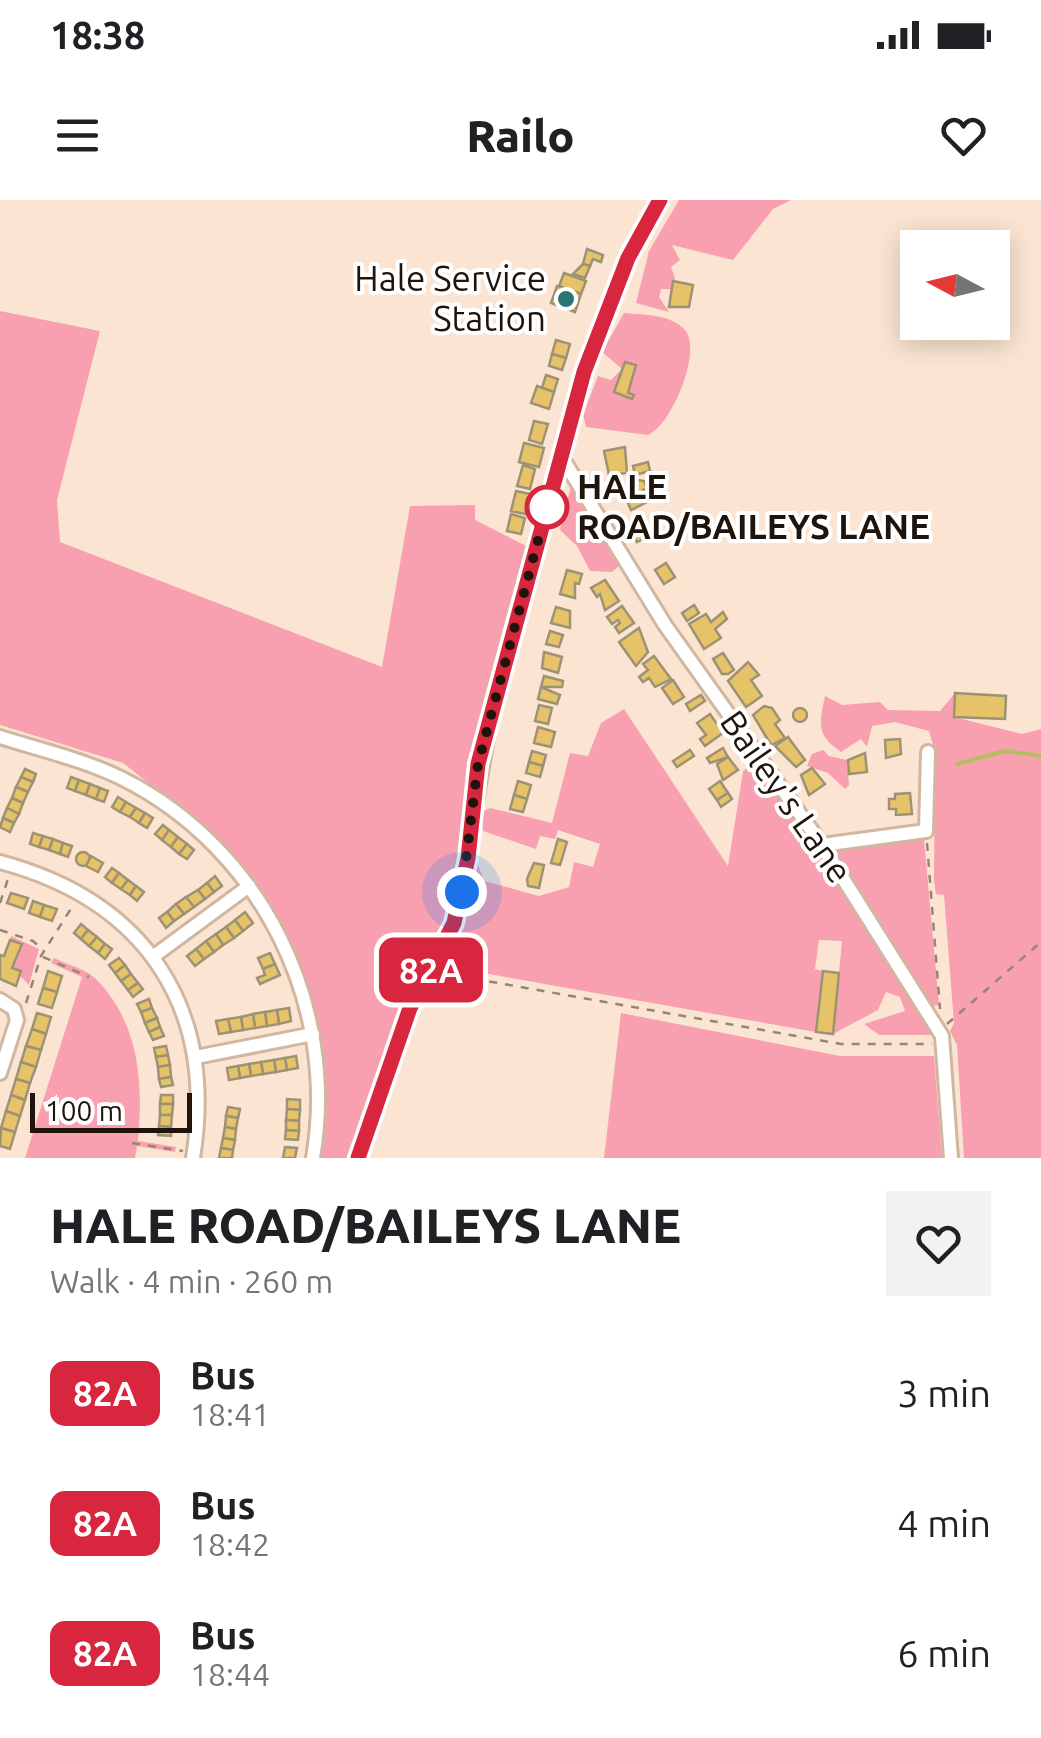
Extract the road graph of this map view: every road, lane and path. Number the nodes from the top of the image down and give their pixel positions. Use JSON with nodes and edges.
{"nodes":[{"id":1,"x":660,"y":200,"type":"edge"},
{"id":2,"x":561,"y":456,"type":"junction"},
{"id":3,"x":2,"y":742,"type":"edge"},
{"id":4,"x":928,"y":752,"type":"dead end"},
{"id":5,"x":926,"y":831,"type":"junction"},
{"id":6,"x":822,"y":845,"type":"junction"},
{"id":7,"x":6,"y":864,"type":"edge"},
{"id":8,"x":249,"y":886,"type":"junction"},
{"id":9,"x":81,"y":893,"type":"junction"},
{"id":10,"x":0,"y":903,"type":"edge"},
{"id":11,"x":0,"y":930,"type":"edge"},
{"id":12,"x":1041,"y":942,"type":"edge"},
{"id":13,"x":43,"y":954,"type":"junction"},
{"id":14,"x":154,"y":956,"type":"junction"},
{"id":15,"x":430,"y":970,"type":"junction"},
{"id":16,"x":89,"y":977,"type":"dead end"},
{"id":17,"x":0,"y":1000,"type":"edge"},
{"id":18,"x":940,"y":1008,"type":"dead end"},
{"id":19,"x":17,"y":1020,"type":"junction"},
{"id":20,"x":313,"y":1034,"type":"junction"},
{"id":21,"x":942,"y":1036,"type":"junction"},
{"id":22,"x":196,"y":1057,"type":"junction"},
{"id":23,"x":0,"y":1073,"type":"edge"},
{"id":24,"x":132,"y":1143,"type":"dead end"},
{"id":25,"x":194,"y":1156,"type":"edge"},
{"id":26,"x":313,"y":1158,"type":"edge"},
{"id":27,"x":358,"y":1158,"type":"edge"},
{"id":28,"x":951,"y":1158,"type":"edge"}],
"edges":[{"from":1,"to":2,"type":"street"},
{"from":2,"to":6,"type":"street","name":"Bailey's Lane"},
{"from":2,"to":15,"type":"street"},
{"from":3,"to":8,"type":"street"},
{"from":4,"to":5,"type":"street"},
{"from":5,"to":6,"type":"street"},
{"from":5,"to":18,"type":"path"},
{"from":6,"to":21,"type":"street","name":"Bailey's Lane"},
{"from":7,"to":9,"type":"street"},
{"from":7,"to":10,"type":"path"},
{"from":8,"to":14,"type":"street"},
{"from":8,"to":20,"type":"street"},
{"from":9,"to":13,"type":"path"},
{"from":9,"to":14,"type":"street"},
{"from":11,"to":13,"type":"path"},
{"from":12,"to":21,"type":"path"},
{"from":13,"to":16,"type":"path"},
{"from":13,"to":19,"type":"path"},
{"from":14,"to":22,"type":"street"},
{"from":15,"to":21,"type":"path"},
{"from":15,"to":27,"type":"street"},
{"from":17,"to":19,"type":"street"},
{"from":19,"to":23,"type":"street"},
{"from":20,"to":22,"type":"street"},
{"from":20,"to":26,"type":"street"},
{"from":21,"to":28,"type":"street","name":"Bailey's Lane"},
{"from":22,"to":25,"type":"street"},
{"from":24,"to":25,"type":"path"}]}
